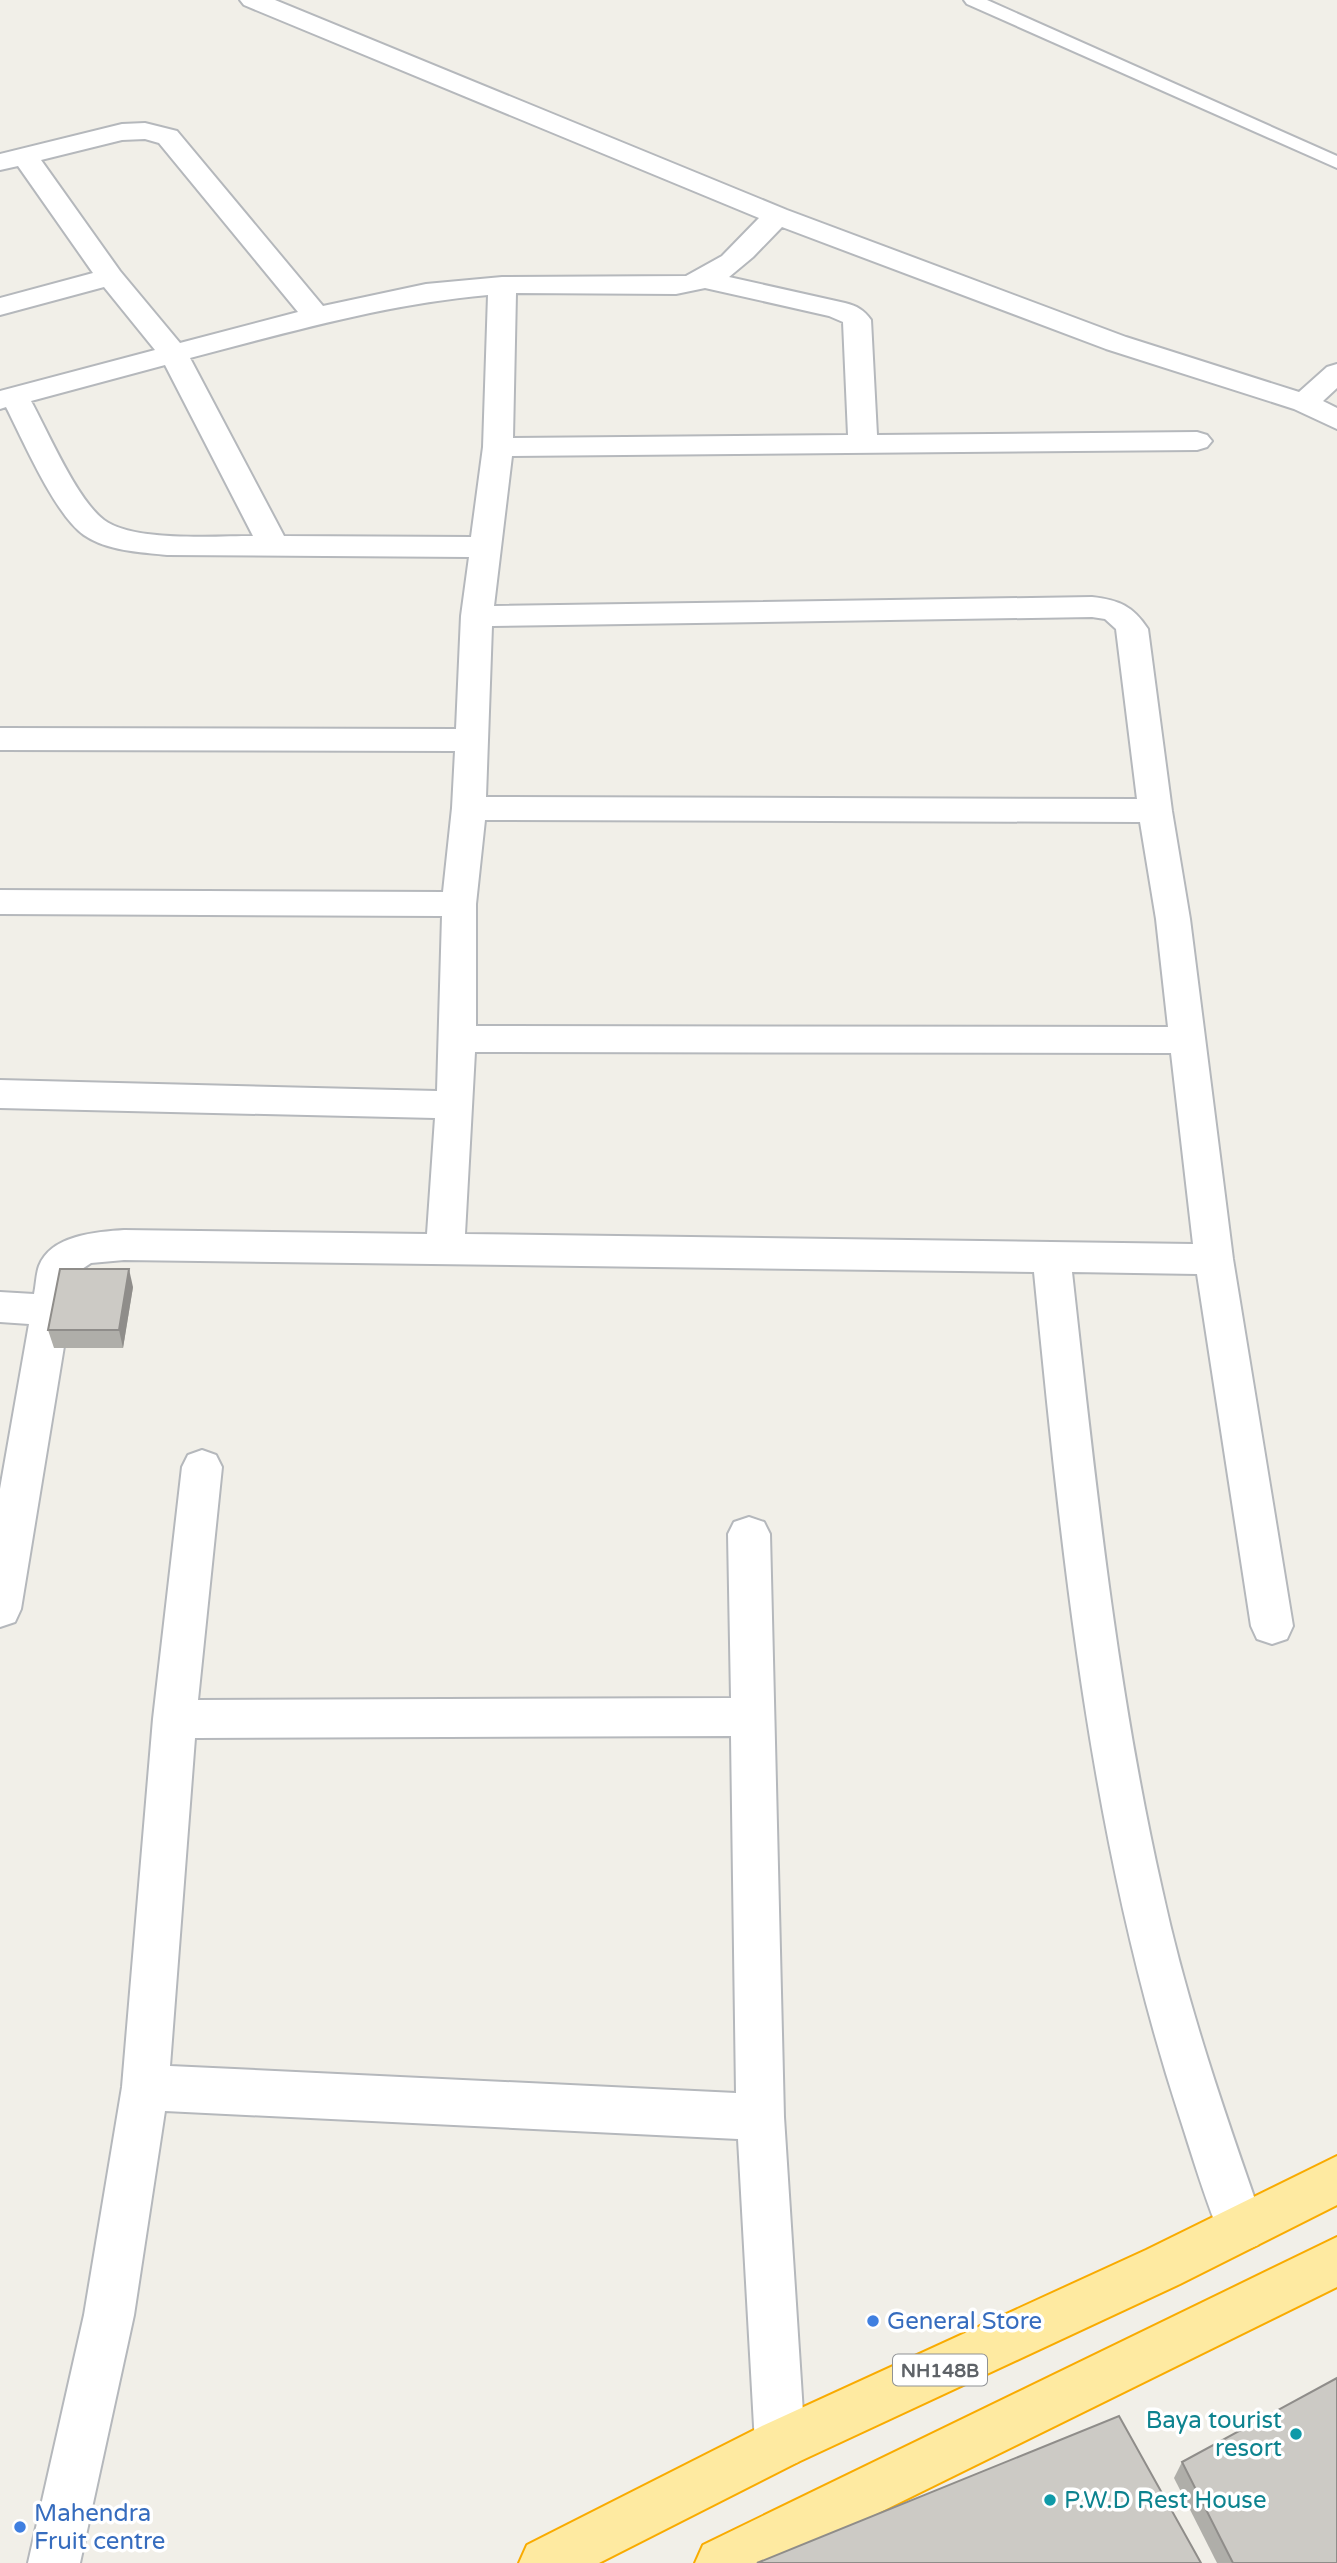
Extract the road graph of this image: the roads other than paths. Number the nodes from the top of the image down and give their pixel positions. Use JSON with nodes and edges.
{"nodes":[{"id":1,"x":253,"y":0,"type":"edge"},
{"id":2,"x":973,"y":0,"type":"edge"},
{"id":3,"x":12,"y":159,"type":"edge"},
{"id":4,"x":1337,"y":163,"type":"edge"},
{"id":5,"x":777,"y":216,"type":"junction"},
{"id":6,"x":110,"y":277,"type":"junction"},
{"id":7,"x":707,"y":279,"type":"junction"},
{"id":8,"x":502,"y":285,"type":"junction"},
{"id":9,"x":0,"y":307,"type":"edge"},
{"id":10,"x":317,"y":316,"type":"junction"},
{"id":11,"x":174,"y":355,"type":"junction"},
{"id":12,"x":1337,"y":373,"type":"edge"},
{"id":13,"x":7,"y":398,"type":"edge"},
{"id":14,"x":1304,"y":403,"type":"junction"},
{"id":15,"x":1337,"y":420,"type":"edge"},
{"id":16,"x":1197,"y":441,"type":"dead end"},
{"id":17,"x":863,"y":444,"type":"junction"},
{"id":18,"x":498,"y":447,"type":"junction"},
{"id":19,"x":273,"y":545,"type":"junction"},
{"id":20,"x":486,"y":547,"type":"junction"},
{"id":21,"x":477,"y":616,"type":"junction"},
{"id":22,"x":0,"y":739,"type":"edge"},
{"id":23,"x":471,"y":740,"type":"junction"},
{"id":24,"x":469,"y":808,"type":"junction"},
{"id":25,"x":1156,"y":811,"type":"junction"},
{"id":26,"x":0,"y":902,"type":"edge"},
{"id":27,"x":460,"y":904,"type":"junction"},
{"id":28,"x":458,"y":1039,"type":"junction"},
{"id":29,"x":1188,"y":1040,"type":"junction"},
{"id":30,"x":0,"y":1094,"type":"edge"},
{"id":31,"x":455,"y":1105,"type":"junction"},
{"id":32,"x":445,"y":1248,"type":"junction"},
{"id":33,"x":1051,"y":1255,"type":"junction"},
{"id":34,"x":1214,"y":1259,"type":"junction"},
{"id":35,"x":0,"y":1307,"type":"edge"},
{"id":36,"x":48,"y":1310,"type":"junction"},
{"id":37,"x":202,"y":1467,"type":"dead end"},
{"id":38,"x":749,"y":1534,"type":"dead end"},
{"id":39,"x":1,"y":1604,"type":"edge"},
{"id":40,"x":1272,"y":1626,"type":"dead end"},
{"id":41,"x":754,"y":1717,"type":"junction"},
{"id":42,"x":175,"y":1719,"type":"junction"},
{"id":43,"x":145,"y":2087,"type":"junction"},
{"id":44,"x":760,"y":2117,"type":"junction"},
{"id":45,"x":1337,"y":2180,"type":"edge"},
{"id":46,"x":1241,"y":2228,"type":"junction"},
{"id":47,"x":1337,"y":2261,"type":"edge"},
{"id":48,"x":780,"y":2444,"type":"junction"},
{"id":49,"x":54,"y":2563,"type":"edge"},
{"id":50,"x":545,"y":2563,"type":"edge"},
{"id":51,"x":721,"y":2563,"type":"edge"}],
"edges":[{"from":1,"to":5,"type":"street"},
{"from":2,"to":4,"type":"lane"},
{"from":3,"to":6,"type":"street"},
{"from":3,"to":10,"type":"street"},
{"from":5,"to":7,"type":"street"},
{"from":5,"to":14,"type":"street"},
{"from":6,"to":9,"type":"street"},
{"from":6,"to":11,"type":"street"},
{"from":7,"to":8,"type":"street"},
{"from":7,"to":17,"type":"street"},
{"from":8,"to":10,"type":"street"},
{"from":8,"to":18,"type":"street"},
{"from":10,"to":11,"type":"street"},
{"from":11,"to":13,"type":"street"},
{"from":11,"to":19,"type":"street"},
{"from":12,"to":14,"type":"street"},
{"from":13,"to":19,"type":"street"},
{"from":14,"to":15,"type":"street"},
{"from":16,"to":17,"type":"street"},
{"from":17,"to":18,"type":"street"},
{"from":18,"to":20,"type":"street"},
{"from":19,"to":20,"type":"street"},
{"from":20,"to":21,"type":"street"},
{"from":21,"to":23,"type":"street"},
{"from":21,"to":25,"type":"street"},
{"from":22,"to":23,"type":"street"},
{"from":23,"to":24,"type":"street"},
{"from":24,"to":25,"type":"street"},
{"from":24,"to":27,"type":"street"},
{"from":25,"to":29,"type":"street"},
{"from":26,"to":27,"type":"street"},
{"from":27,"to":28,"type":"street"},
{"from":28,"to":29,"type":"street"},
{"from":28,"to":31,"type":"street"},
{"from":29,"to":34,"type":"street"},
{"from":30,"to":31,"type":"street"},
{"from":31,"to":32,"type":"street"},
{"from":32,"to":33,"type":"street"},
{"from":32,"to":36,"type":"street"},
{"from":33,"to":34,"type":"street"},
{"from":33,"to":46,"type":"street"},
{"from":34,"to":40,"type":"street"},
{"from":35,"to":36,"type":"street"},
{"from":36,"to":39,"type":"street"},
{"from":37,"to":42,"type":"street"},
{"from":38,"to":41,"type":"street"},
{"from":41,"to":42,"type":"street"},
{"from":41,"to":44,"type":"street"},
{"from":42,"to":43,"type":"street"},
{"from":43,"to":44,"type":"street"},
{"from":43,"to":49,"type":"street"},
{"from":44,"to":48,"type":"street"},
{"from":45,"to":46,"type":"highway","number":"NH148B"},
{"from":46,"to":48,"type":"highway","number":"NH148B"},
{"from":47,"to":51,"type":"highway"},
{"from":48,"to":50,"type":"highway","number":"NH148B"}]}
